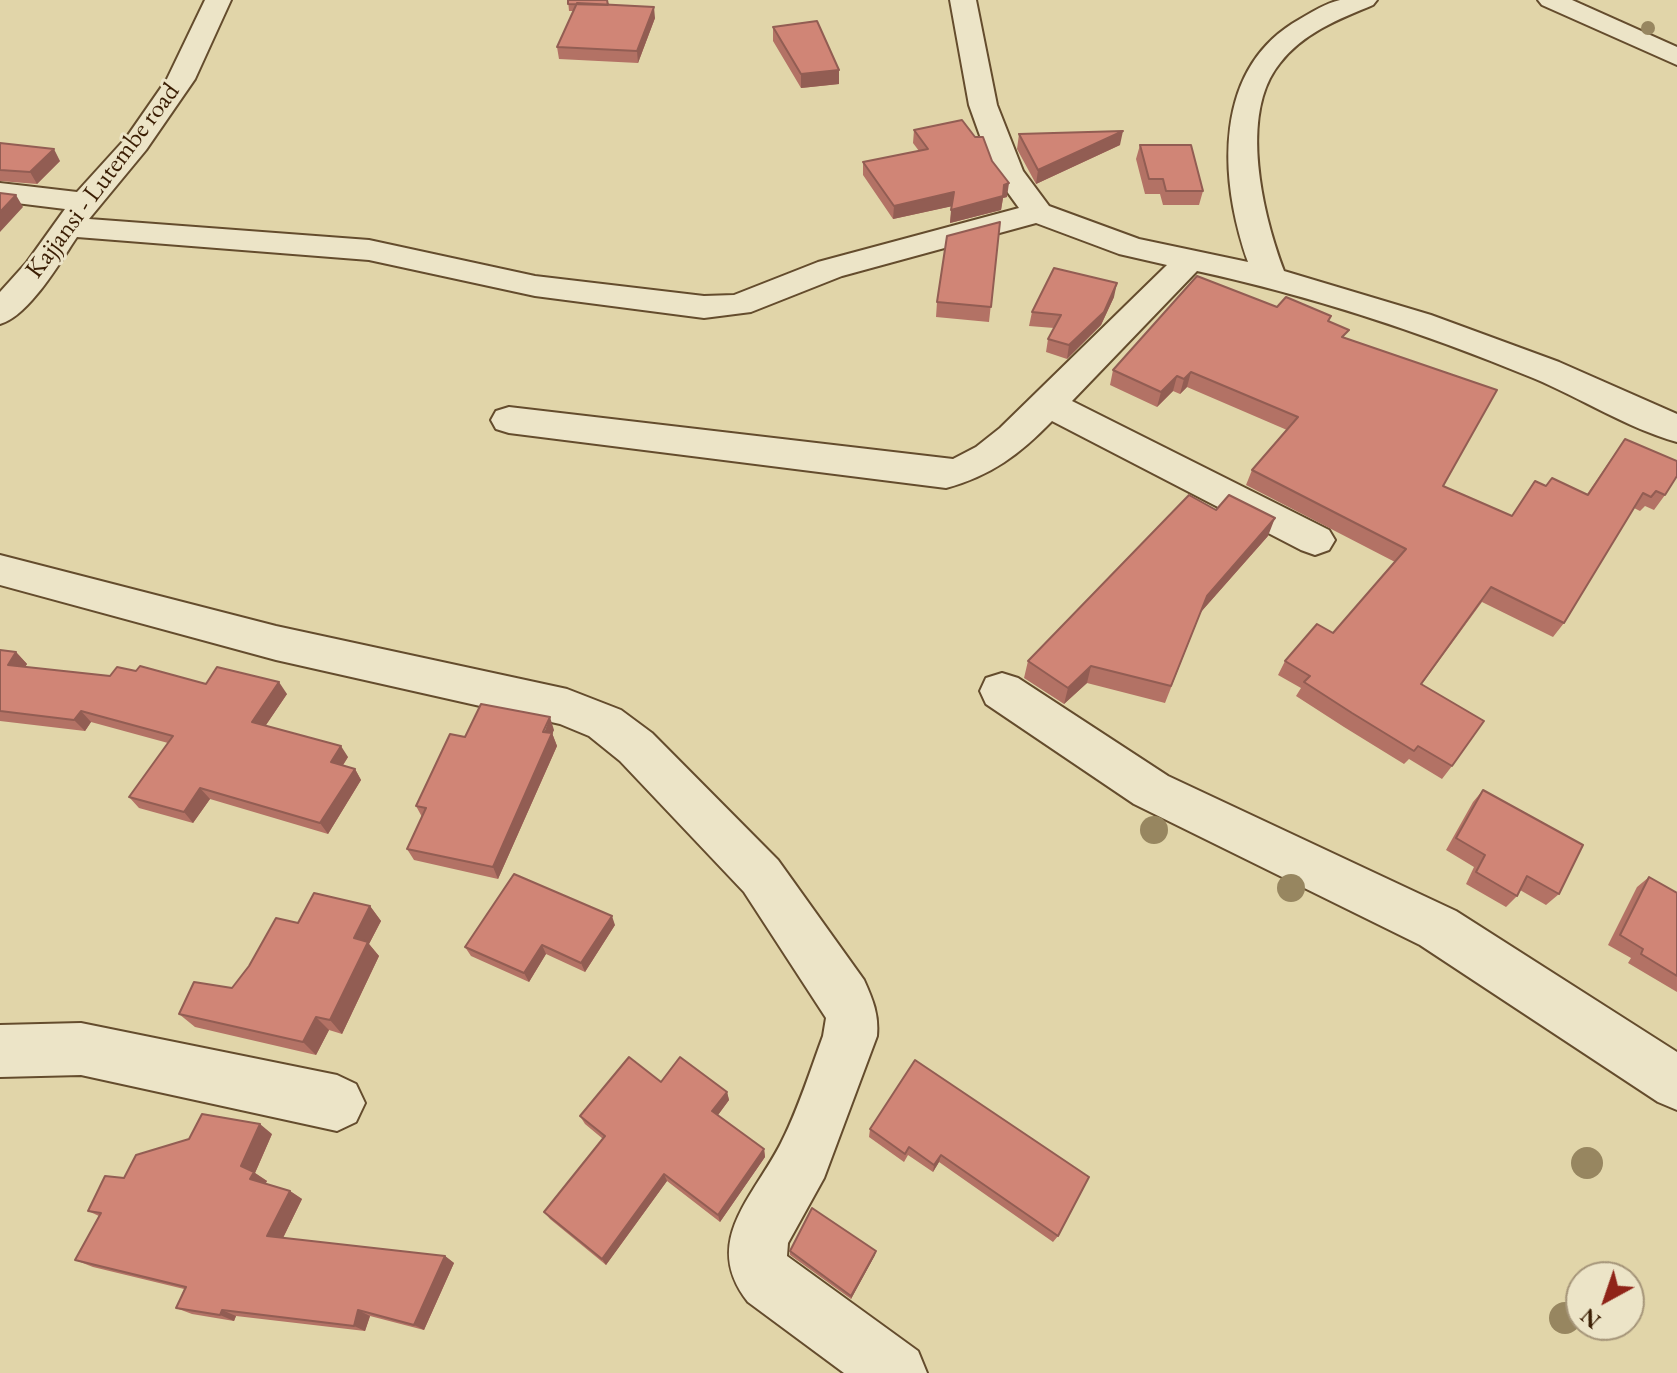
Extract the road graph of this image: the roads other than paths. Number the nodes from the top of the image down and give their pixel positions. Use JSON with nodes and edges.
{"nodes":[{"id":1,"x":218,"y":0,"type":"edge"},
{"id":2,"x":963,"y":0,"type":"edge"},
{"id":3,"x":1364,"y":0,"type":"edge"},
{"id":4,"x":1551,"y":0,"type":"edge"},
{"id":5,"x":1677,"y":57,"type":"edge"},
{"id":6,"x":0,"y":192,"type":"edge"},
{"id":7,"x":1038,"y":213,"type":"junction"},
{"id":8,"x":78,"y":214,"type":"junction"},
{"id":9,"x":1190,"y":260,"type":"junction"},
{"id":10,"x":1270,"y":277,"type":"junction"},
{"id":11,"x":0,"y":313,"type":"edge"},
{"id":12,"x":1048,"y":404,"type":"junction"},
{"id":13,"x":509,"y":420,"type":"dead end"},
{"id":14,"x":1677,"y":429,"type":"edge"},
{"id":15,"x":1315,"y":540,"type":"dead end"},
{"id":16,"x":0,"y":570,"type":"edge"},
{"id":17,"x":1002,"y":691,"type":"dead end"},
{"id":18,"x":0,"y":1051,"type":"edge"},
{"id":19,"x":1677,"y":1083,"type":"edge"},
{"id":20,"x":337,"y":1103,"type":"dead end"},
{"id":21,"x":896,"y":1373,"type":"edge"}],
"edges":[{"from":1,"to":8,"type":"street","name":"Kajjansi - Lutembe road"},
{"from":2,"to":7,"type":"street"},
{"from":3,"to":10,"type":"street"},
{"from":4,"to":5,"type":"street"},
{"from":6,"to":8,"type":"street"},
{"from":7,"to":8,"type":"street"},
{"from":7,"to":9,"type":"street"},
{"from":8,"to":11,"type":"street","name":"Kajjansi - Lutembe road"},
{"from":9,"to":10,"type":"street"},
{"from":9,"to":12,"type":"street"},
{"from":10,"to":14,"type":"street"},
{"from":12,"to":13,"type":"street"},
{"from":12,"to":15,"type":"street"},
{"from":16,"to":21,"type":"street"},
{"from":17,"to":19,"type":"street"},
{"from":18,"to":20,"type":"street"}]}
